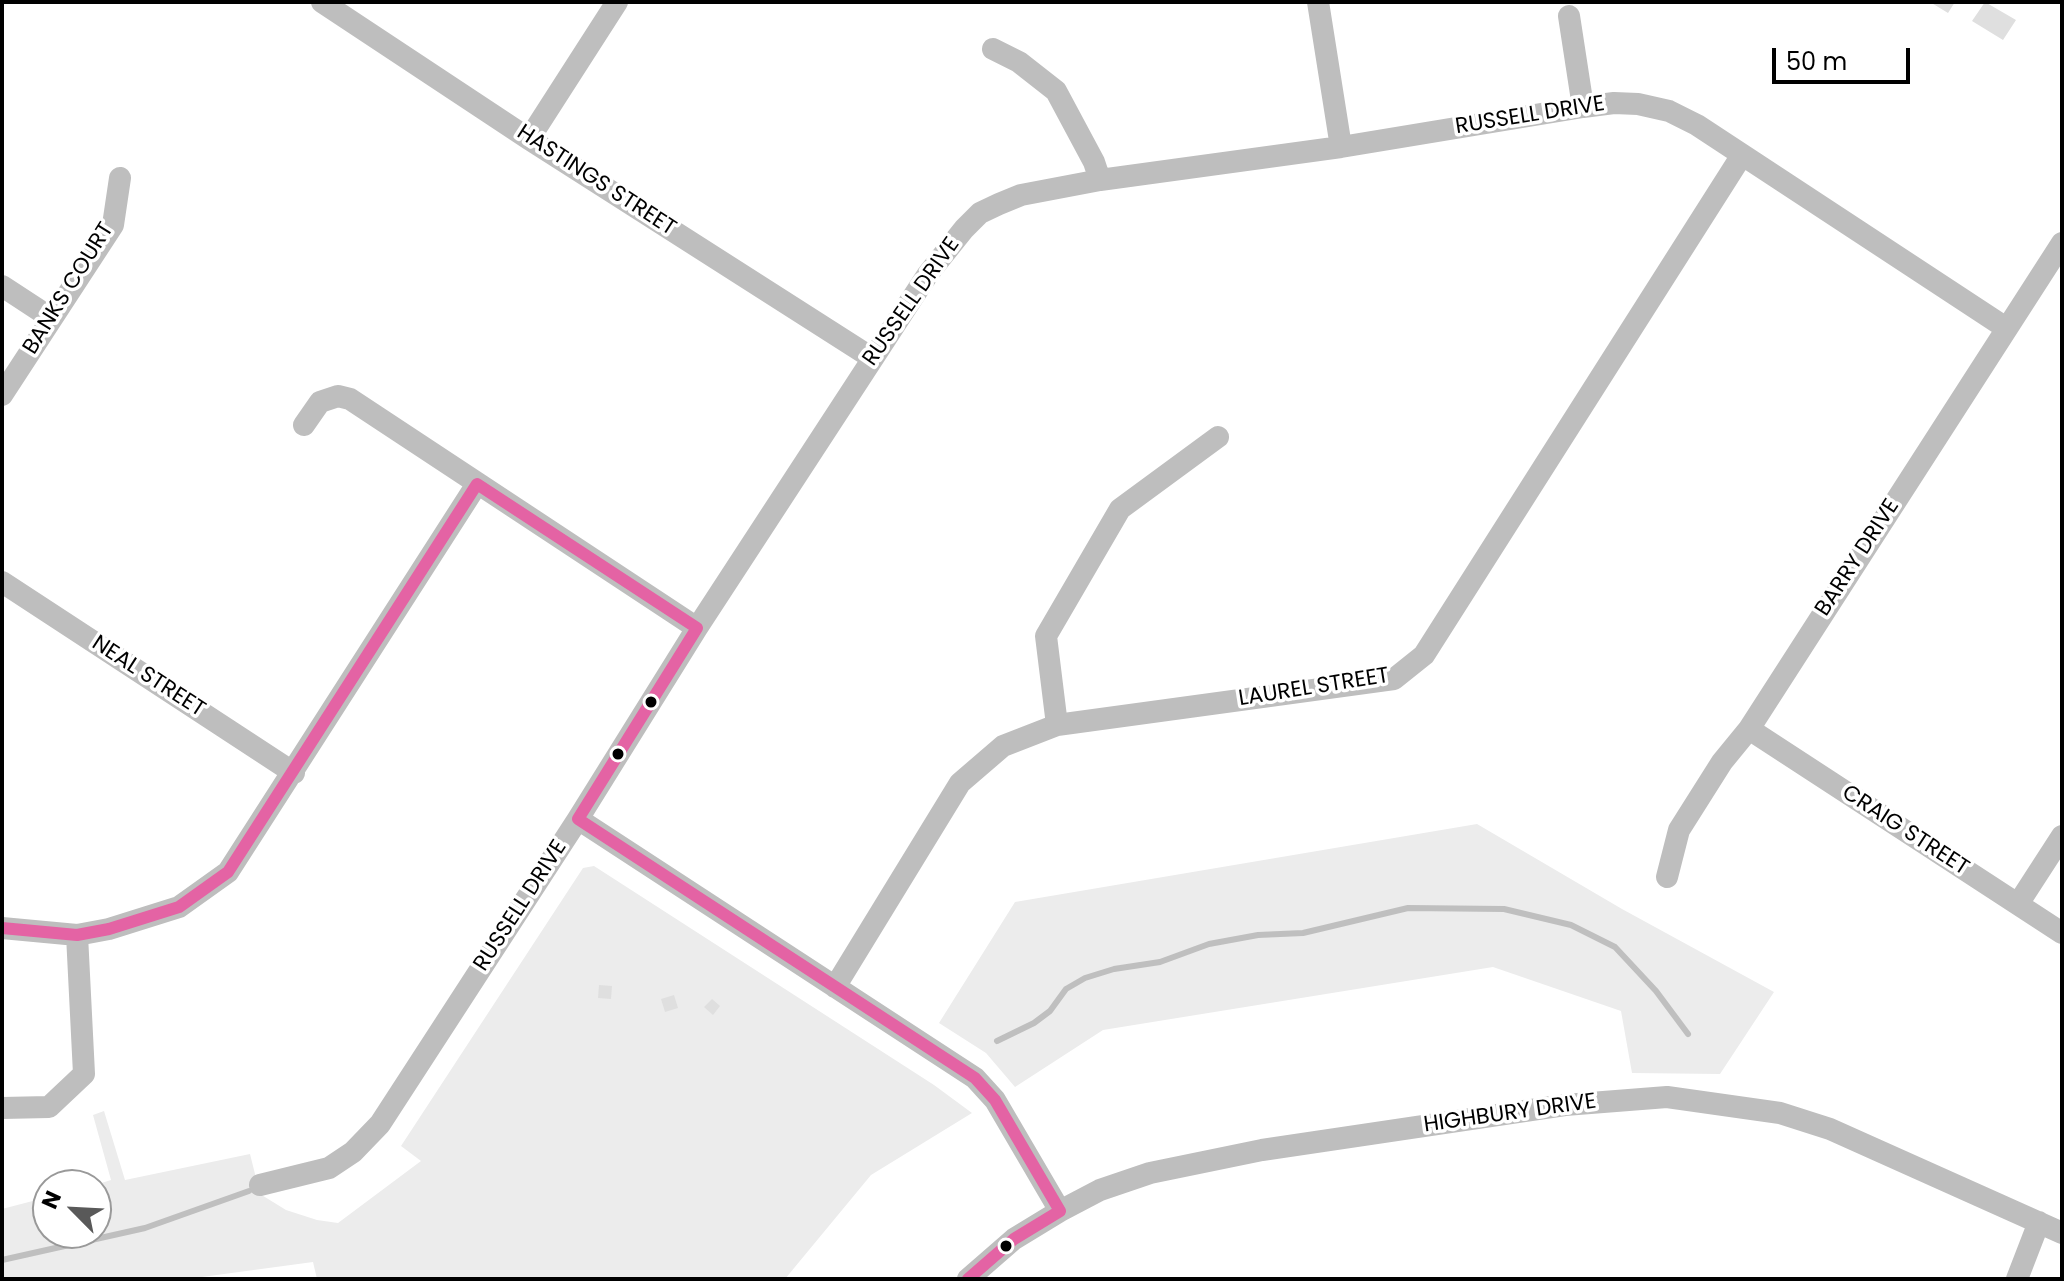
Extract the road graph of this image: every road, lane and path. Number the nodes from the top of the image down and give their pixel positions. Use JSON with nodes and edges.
{"nodes":[{"id":1,"x":322,"y":2,"type":"edge"},
{"id":2,"x":617,"y":2,"type":"edge"},
{"id":3,"x":1318,"y":2,"type":"edge"},
{"id":4,"x":1569,"y":16,"type":"dead end"},
{"id":5,"x":993,"y":49,"type":"dead end"},
{"id":6,"x":1583,"y":107,"type":"junction"},
{"id":7,"x":529,"y":139,"type":"junction"},
{"id":8,"x":1341,"y":147,"type":"junction"},
{"id":9,"x":1742,"y":155,"type":"junction"},
{"id":10,"x":120,"y":178,"type":"dead end"},
{"id":11,"x":1100,"y":180,"type":"junction"},
{"id":12,"x":2062,"y":243,"type":"edge"},
{"id":13,"x":2,"y":286,"type":"edge"},
{"id":14,"x":51,"y":318,"type":"junction"},
{"id":15,"x":2006,"y":328,"type":"junction"},
{"id":16,"x":872,"y":358,"type":"junction"},
{"id":17,"x":2,"y":395,"type":"edge"},
{"id":18,"x":304,"y":425,"type":"dead end"},
{"id":19,"x":1218,"y":437,"type":"dead end"},
{"id":20,"x":477,"y":484,"type":"junction"},
{"id":21,"x":2,"y":582,"type":"edge"},
{"id":22,"x":697,"y":628,"type":"junction"},
{"id":23,"x":1057,"y":725,"type":"junction"},
{"id":24,"x":1749,"y":729,"type":"junction"},
{"id":25,"x":294,"y":773,"type":"junction"},
{"id":26,"x":578,"y":819,"type":"junction"},
{"id":27,"x":2062,"y":836,"type":"edge"},
{"id":28,"x":1667,"y":877,"type":"dead end"},
{"id":29,"x":2018,"y":904,"type":"junction"},
{"id":30,"x":2,"y":928,"type":"edge"},
{"id":31,"x":2062,"y":933,"type":"edge"},
{"id":32,"x":77,"y":935,"type":"junction"},
{"id":33,"x":835,"y":987,"type":"junction"},
{"id":34,"x":2,"y":1108,"type":"edge"},
{"id":35,"x":260,"y":1185,"type":"dead end"},
{"id":36,"x":1060,"y":1211,"type":"junction"},
{"id":37,"x":2039,"y":1222,"type":"junction"},
{"id":38,"x":2062,"y":1233,"type":"edge"},
{"id":39,"x":968,"y":1279,"type":"edge"},
{"id":40,"x":2017,"y":1279,"type":"edge"}],
"edges":[{"from":1,"to":7,"type":"street","name":"HASTINGS STREET"},
{"from":2,"to":7,"type":"street"},
{"from":3,"to":8,"type":"street"},
{"from":4,"to":6,"type":"street"},
{"from":5,"to":11,"type":"street"},
{"from":6,"to":8,"type":"street","name":"RUSSELL DRIVE"},
{"from":6,"to":9,"type":"street","name":"RUSSELL DRIVE"},
{"from":7,"to":16,"type":"street","name":"HASTINGS STREET"},
{"from":8,"to":11,"type":"street","name":"RUSSELL DRIVE"},
{"from":9,"to":15,"type":"street","name":"RUSSELL DRIVE"},
{"from":9,"to":23,"type":"street","name":"LAUREL STREET"},
{"from":10,"to":14,"type":"street","name":"BANKS COURT"},
{"from":11,"to":16,"type":"street","name":"RUSSELL DRIVE"},
{"from":12,"to":15,"type":"street","name":"BARRY DRIVE"},
{"from":13,"to":14,"type":"street"},
{"from":14,"to":17,"type":"street","name":"BANKS COURT"},
{"from":15,"to":24,"type":"street","name":"BARRY DRIVE"},
{"from":16,"to":22,"type":"street","name":"RUSSELL DRIVE"},
{"from":18,"to":20,"type":"street"},
{"from":19,"to":23,"type":"street"},
{"from":20,"to":22,"type":"street"},
{"from":20,"to":25,"type":"street"},
{"from":21,"to":25,"type":"street","name":"NEAL STREET"},
{"from":22,"to":26,"type":"street","name":"RUSSELL DRIVE"},
{"from":23,"to":33,"type":"street","name":"LAUREL STREET"},
{"from":24,"to":28,"type":"street","name":"BARRY DRIVE"},
{"from":24,"to":29,"type":"street","name":"CRAIG STREET"},
{"from":25,"to":32,"type":"street"},
{"from":26,"to":33,"type":"street"},
{"from":26,"to":35,"type":"street","name":"RUSSELL DRIVE"},
{"from":27,"to":29,"type":"street"},
{"from":29,"to":31,"type":"street","name":"CRAIG STREET"},
{"from":30,"to":32,"type":"street"},
{"from":32,"to":34,"type":"street"},
{"from":33,"to":36,"type":"street"},
{"from":36,"to":37,"type":"street","name":"HIGHBURY DRIVE"},
{"from":36,"to":39,"type":"street","name":"HIGHBURY DRIVE"},
{"from":37,"to":38,"type":"street","name":"HIGHBURY DRIVE"},
{"from":37,"to":40,"type":"street"}]}
